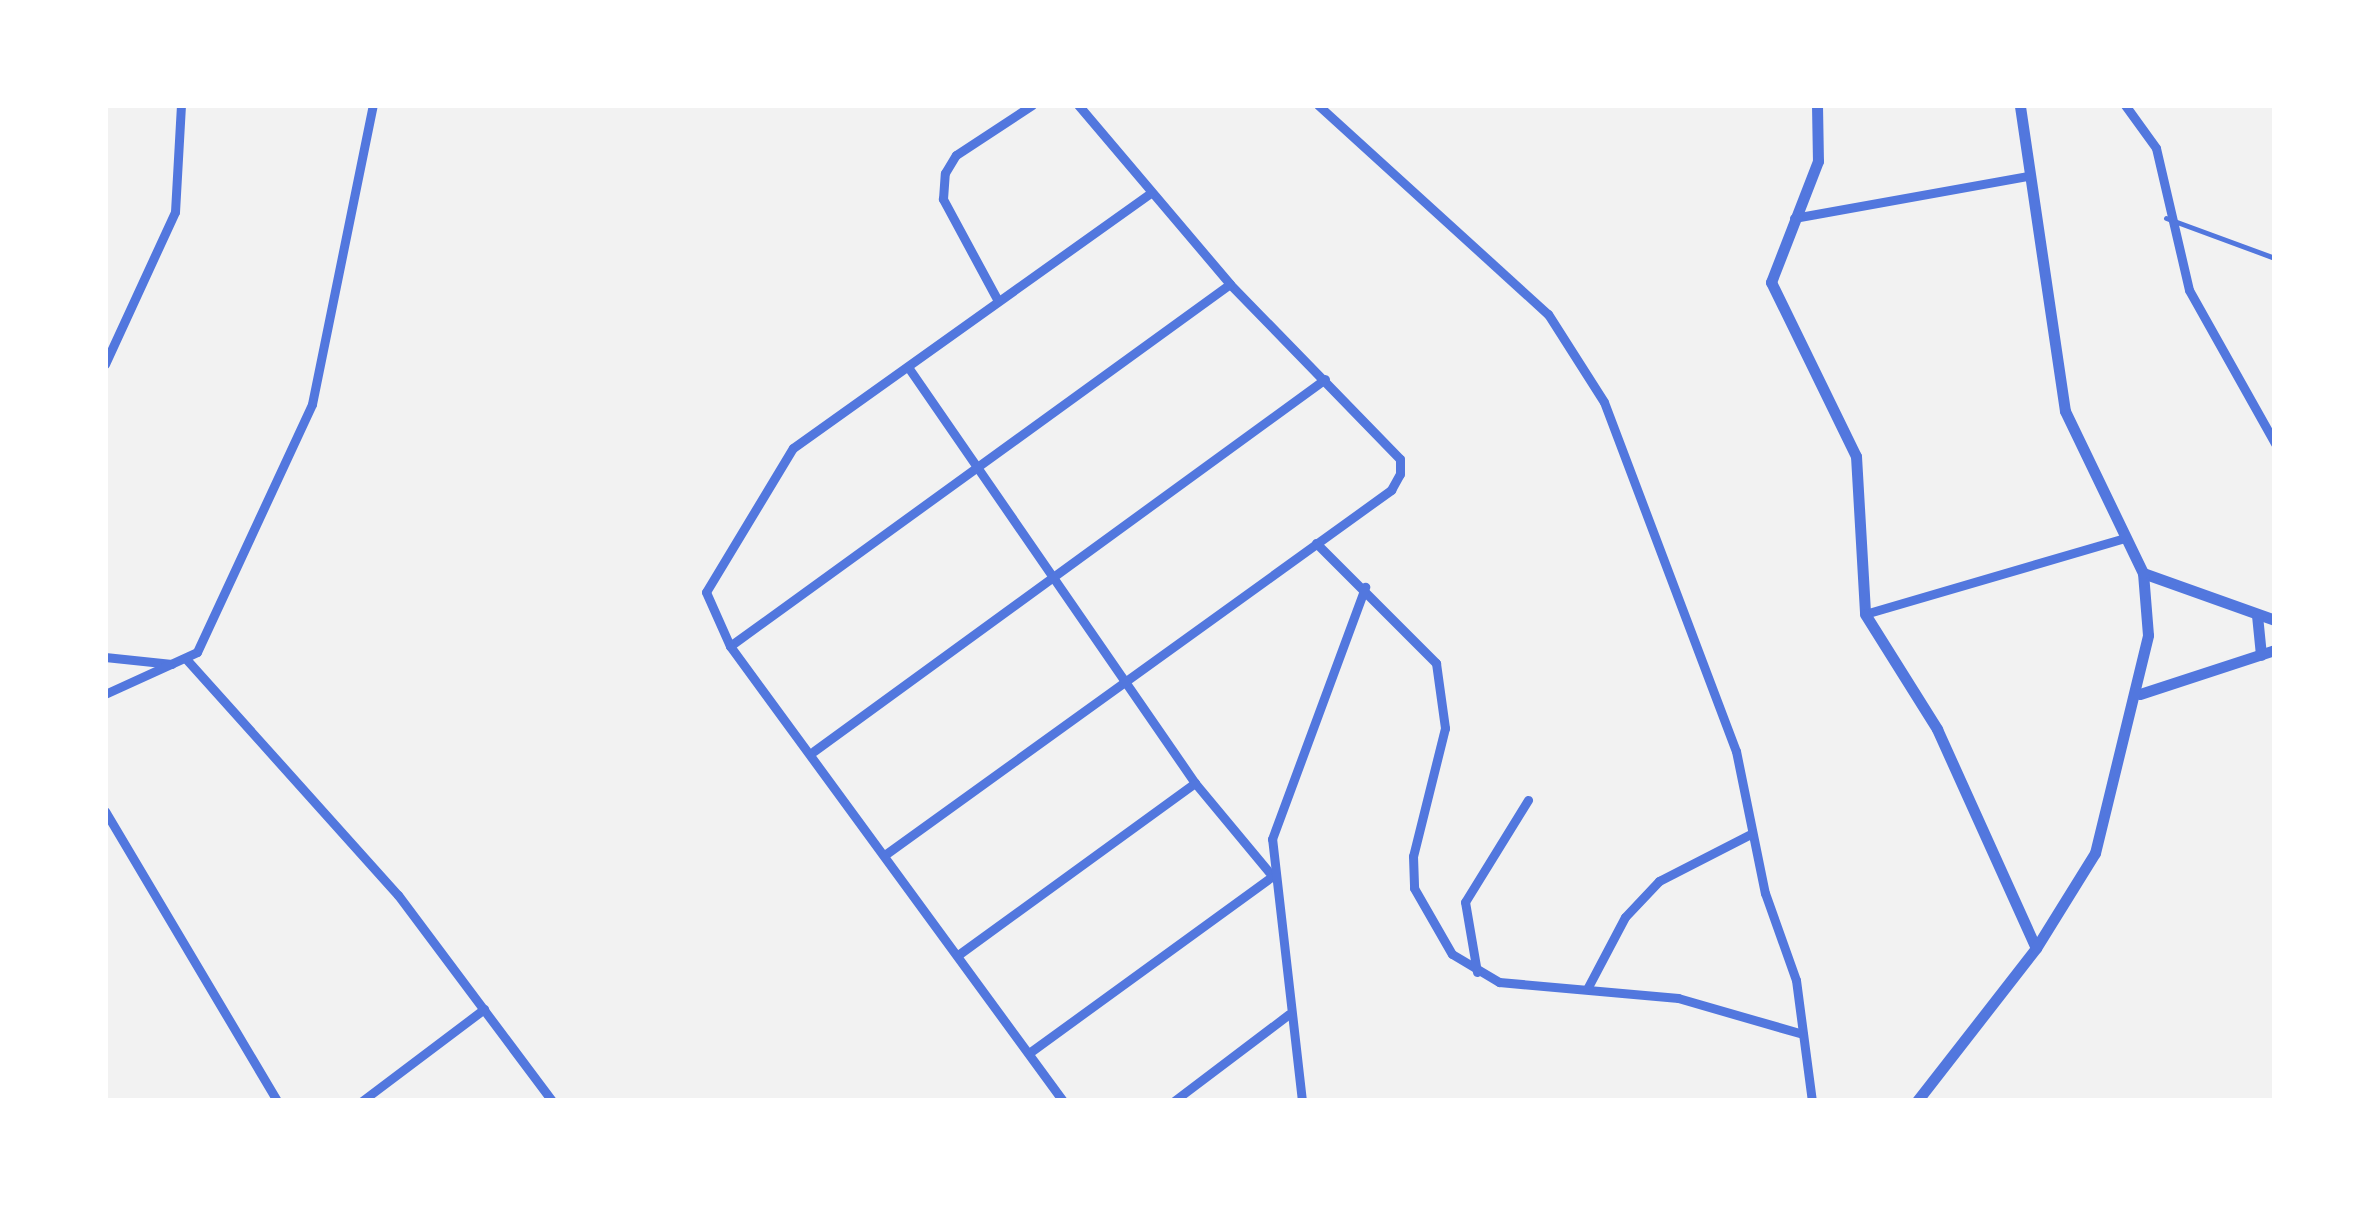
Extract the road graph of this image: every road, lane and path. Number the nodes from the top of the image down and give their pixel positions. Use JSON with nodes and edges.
{"nodes":[{"id":1,"x":180,"y":105,"type":"edge"},
{"id":2,"x":373,"y":105,"type":"edge"},
{"id":3,"x":1032,"y":105,"type":"edge"},
{"id":4,"x":1318,"y":105,"type":"edge"},
{"id":5,"x":1817,"y":105,"type":"edge"},
{"id":6,"x":2020,"y":105,"type":"edge"},
{"id":7,"x":2124,"y":105,"type":"edge"},
{"id":8,"x":1081,"y":106,"type":"edge"},
{"id":9,"x":2028,"y":176,"type":"junction"},
{"id":10,"x":1150,"y":193,"type":"junction"},
{"id":11,"x":2166,"y":218,"type":"junction"},
{"id":12,"x":1790,"y":219,"type":"junction"},
{"id":13,"x":2275,"y":258,"type":"edge"},
{"id":14,"x":1230,"y":284,"type":"junction"},
{"id":15,"x":996,"y":300,"type":"junction"},
{"id":16,"x":105,"y":364,"type":"edge"},
{"id":17,"x":908,"y":366,"type":"junction"},
{"id":18,"x":1324,"y":379,"type":"junction"},
{"id":19,"x":2275,"y":443,"type":"edge"},
{"id":20,"x":977,"y":475,"type":"junction"},
{"id":21,"x":2122,"y":539,"type":"junction"},
{"id":22,"x":1316,"y":543,"type":"junction"},
{"id":23,"x":2142,"y":574,"type":"junction"},
{"id":24,"x":1050,"y":579,"type":"junction"},
{"id":25,"x":1365,"y":587,"type":"junction"},
{"id":26,"x":1866,"y":614,"type":"junction"},
{"id":27,"x":2258,"y":615,"type":"junction"},
{"id":28,"x":2275,"y":620,"type":"edge"},
{"id":29,"x":730,"y":646,"type":"junction"},
{"id":30,"x":2275,"y":650,"type":"edge"},
{"id":31,"x":2261,"y":655,"type":"junction"},
{"id":32,"x":105,"y":658,"type":"edge"},
{"id":33,"x":183,"y":662,"type":"junction"},
{"id":34,"x":1122,"y":681,"type":"junction"},
{"id":35,"x":105,"y":694,"type":"edge"},
{"id":36,"x":2140,"y":694,"type":"junction"},
{"id":37,"x":814,"y":751,"type":"junction"},
{"id":38,"x":1195,"y":784,"type":"junction"},
{"id":39,"x":1528,"y":800,"type":"dead end"},
{"id":40,"x":105,"y":811,"type":"edge"},
{"id":41,"x":1751,"y":834,"type":"junction"},
{"id":42,"x":886,"y":854,"type":"junction"},
{"id":43,"x":1270,"y":875,"type":"junction"},
{"id":44,"x":2036,"y":948,"type":"junction"},
{"id":45,"x":958,"y":955,"type":"junction"},
{"id":46,"x":1478,"y":972,"type":"junction"},
{"id":47,"x":1587,"y":989,"type":"junction"},
{"id":48,"x":484,"y":1010,"type":"junction"},
{"id":49,"x":1289,"y":1014,"type":"junction"},
{"id":50,"x":1804,"y":1034,"type":"junction"},
{"id":51,"x":1029,"y":1053,"type":"junction"},
{"id":52,"x":276,"y":1101,"type":"edge"},
{"id":53,"x":362,"y":1101,"type":"edge"},
{"id":54,"x":552,"y":1101,"type":"edge"},
{"id":55,"x":1063,"y":1101,"type":"edge"},
{"id":56,"x":1174,"y":1101,"type":"edge"},
{"id":57,"x":1302,"y":1101,"type":"edge"},
{"id":58,"x":1812,"y":1101,"type":"edge"},
{"id":59,"x":1918,"y":1101,"type":"edge"}],
"edges":[{"from":1,"to":16,"type":"street"},
{"from":2,"to":33,"type":"street"},
{"from":3,"to":15,"type":"street"},
{"from":4,"to":41,"type":"street"},
{"from":5,"to":12,"type":"street"},
{"from":6,"to":9,"type":"street"},
{"from":7,"to":11,"type":"street"},
{"from":8,"to":10,"type":"street"},
{"from":9,"to":12,"type":"street"},
{"from":9,"to":21,"type":"street"},
{"from":10,"to":14,"type":"street"},
{"from":10,"to":15,"type":"street"},
{"from":11,"to":13,"type":"lane"},
{"from":11,"to":19,"type":"street"},
{"from":12,"to":26,"type":"street"},
{"from":14,"to":18,"type":"street"},
{"from":14,"to":20,"type":"street"},
{"from":15,"to":17,"type":"street"},
{"from":17,"to":20,"type":"street"},
{"from":17,"to":29,"type":"street"},
{"from":18,"to":22,"type":"street"},
{"from":18,"to":24,"type":"street"},
{"from":20,"to":24,"type":"street"},
{"from":20,"to":29,"type":"street"},
{"from":21,"to":23,"type":"street"},
{"from":21,"to":26,"type":"street"},
{"from":22,"to":25,"type":"street"},
{"from":22,"to":34,"type":"street"},
{"from":23,"to":27,"type":"street"},
{"from":23,"to":36,"type":"street"},
{"from":24,"to":34,"type":"street"},
{"from":24,"to":37,"type":"street"},
{"from":25,"to":43,"type":"street"},
{"from":25,"to":46,"type":"street"},
{"from":26,"to":44,"type":"street"},
{"from":27,"to":28,"type":"street"},
{"from":27,"to":31,"type":"street"},
{"from":29,"to":37,"type":"street"},
{"from":30,"to":31,"type":"street"},
{"from":31,"to":36,"type":"street"},
{"from":32,"to":33,"type":"street"},
{"from":33,"to":35,"type":"street"},
{"from":33,"to":48,"type":"street"},
{"from":34,"to":38,"type":"street"},
{"from":34,"to":42,"type":"street"},
{"from":36,"to":44,"type":"street"},
{"from":37,"to":42,"type":"street"},
{"from":38,"to":43,"type":"street"},
{"from":38,"to":45,"type":"street"},
{"from":39,"to":46,"type":"street"},
{"from":40,"to":52,"type":"street"},
{"from":41,"to":47,"type":"street"},
{"from":41,"to":50,"type":"street"},
{"from":42,"to":45,"type":"street"},
{"from":43,"to":49,"type":"street"},
{"from":43,"to":51,"type":"street"},
{"from":44,"to":59,"type":"street"},
{"from":45,"to":51,"type":"street"},
{"from":46,"to":47,"type":"street"},
{"from":47,"to":50,"type":"street"},
{"from":48,"to":53,"type":"street"},
{"from":48,"to":54,"type":"street"},
{"from":49,"to":56,"type":"street"},
{"from":49,"to":57,"type":"street"},
{"from":50,"to":58,"type":"street"},
{"from":51,"to":55,"type":"street"}]}
